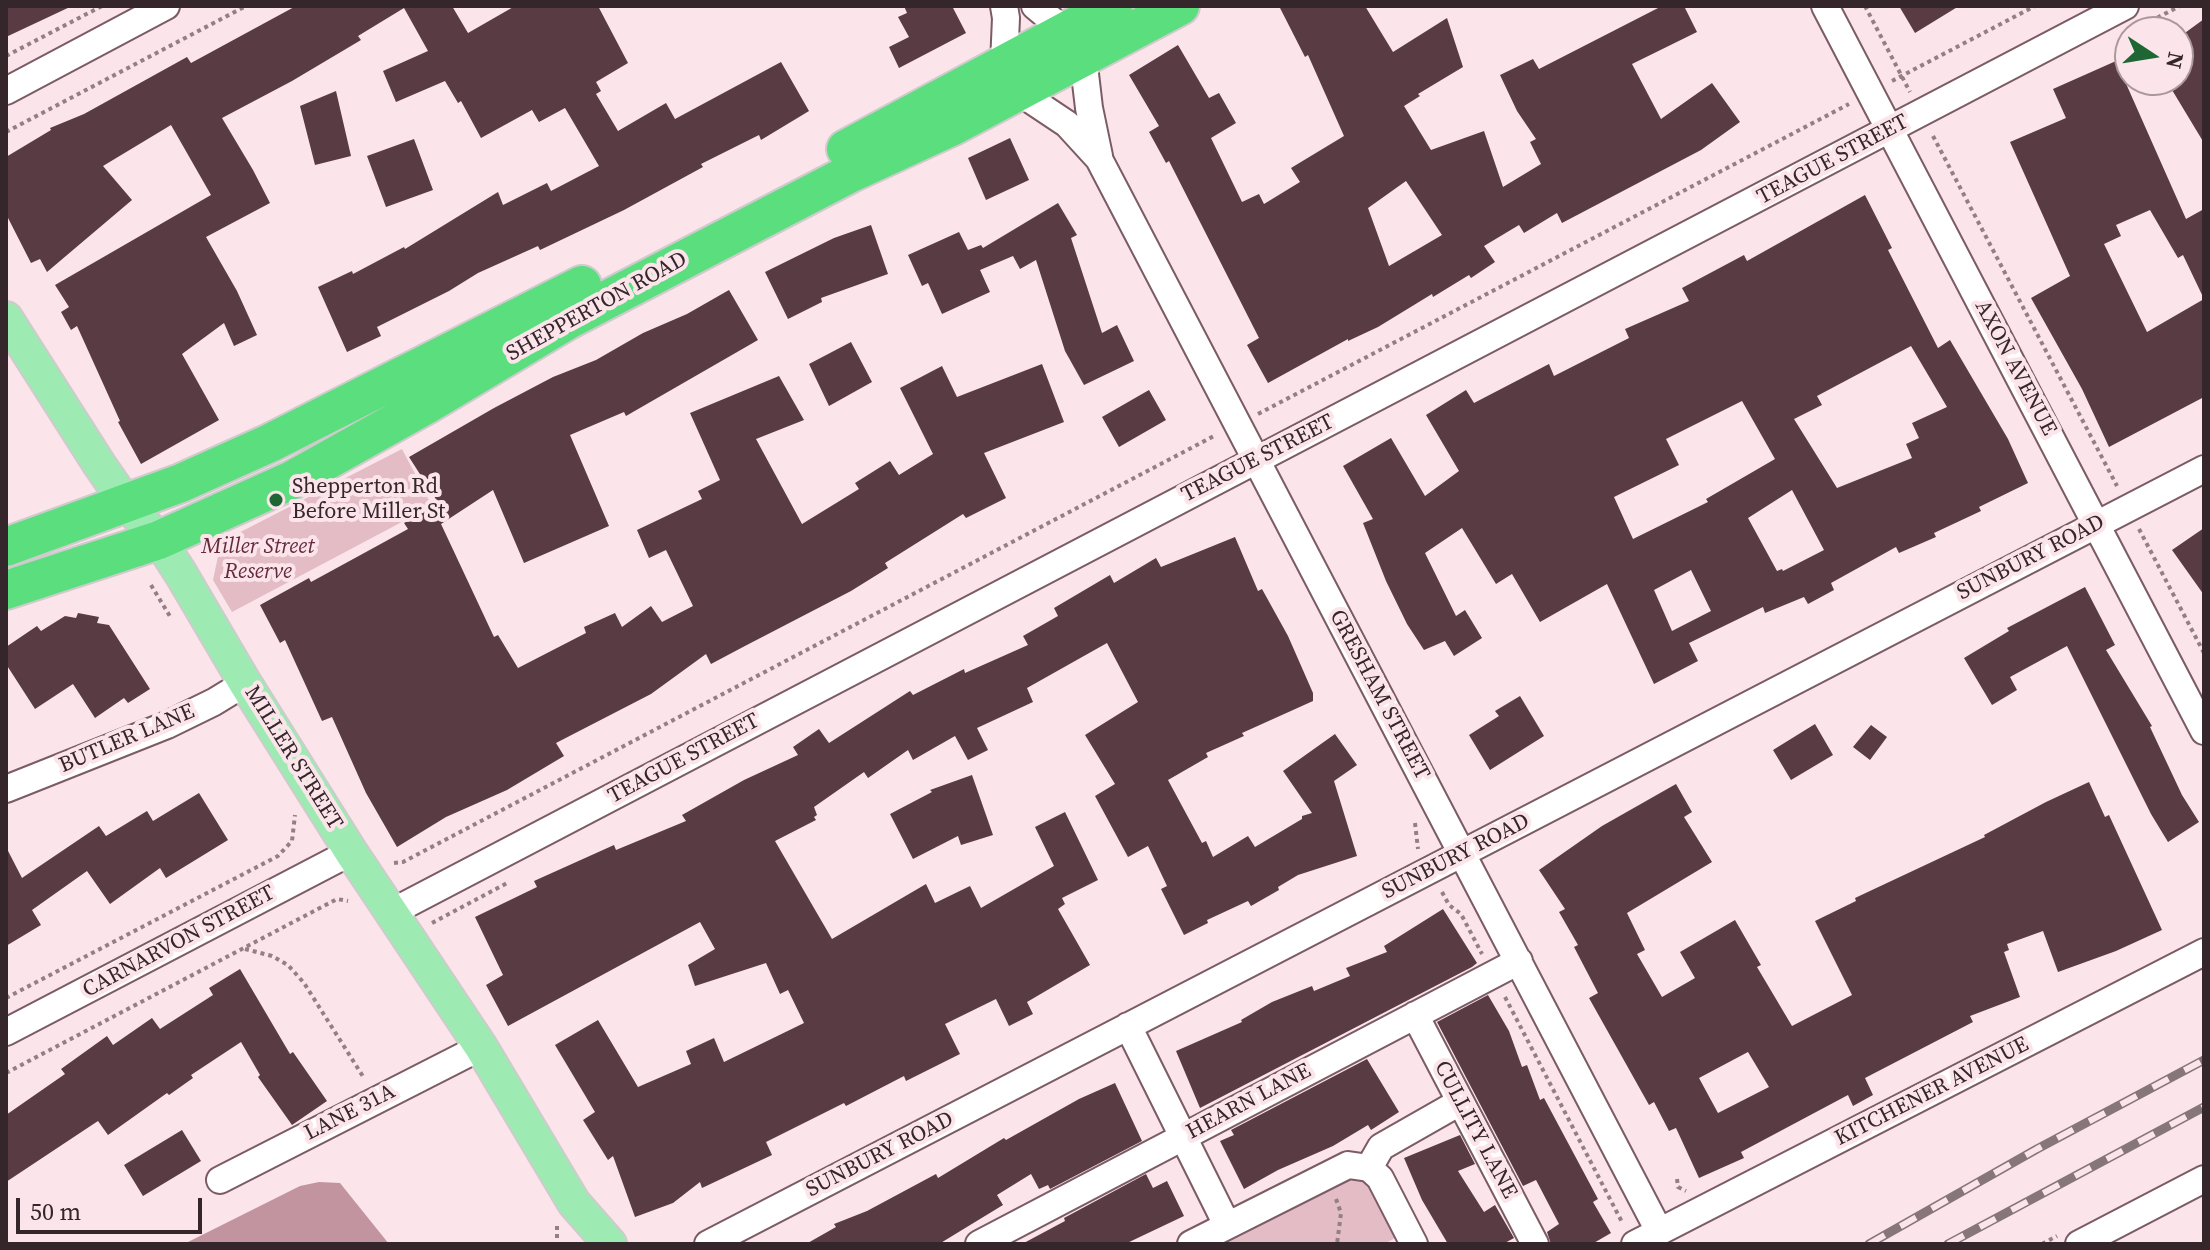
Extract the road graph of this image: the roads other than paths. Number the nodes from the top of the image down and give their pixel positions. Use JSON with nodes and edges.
{"nodes":[{"id":1,"x":166,"y":6,"type":"edge"},
{"id":2,"x":1004,"y":6,"type":"edge"},
{"id":3,"x":1035,"y":6,"type":"edge"},
{"id":4,"x":1113,"y":6,"type":"edge"},
{"id":5,"x":1180,"y":6,"type":"edge"},
{"id":6,"x":1825,"y":6,"type":"edge"},
{"id":7,"x":2125,"y":6,"type":"edge"},
{"id":8,"x":1074,"y":44,"type":"junction"},
{"id":9,"x":1011,"y":78,"type":"junction"},
{"id":10,"x":6,"y":91,"type":"edge"},
{"id":11,"x":1890,"y":131,"type":"junction"},
{"id":12,"x":1099,"y":159,"type":"junction"},
{"id":13,"x":6,"y":318,"type":"edge"},
{"id":14,"x":1256,"y":460,"type":"junction"},
{"id":15,"x":2204,"y":469,"type":"edge"},
{"id":16,"x":126,"y":503,"type":"junction"},
{"id":17,"x":2097,"y":524,"type":"junction"},
{"id":18,"x":159,"y":540,"type":"junction"},
{"id":19,"x":6,"y":547,"type":"edge"},
{"id":20,"x":6,"y":590,"type":"edge"},
{"id":21,"x":245,"y":683,"type":"junction"},
{"id":22,"x":2204,"y":731,"type":"edge"},
{"id":23,"x":6,"y":789,"type":"edge"},
{"id":24,"x":351,"y":852,"type":"junction"},
{"id":25,"x":1463,"y":854,"type":"junction"},
{"id":26,"x":392,"y":912,"type":"junction"},
{"id":27,"x":2204,"y":952,"type":"edge"},
{"id":28,"x":1519,"y":961,"type":"junction"},
{"id":29,"x":1415,"y":1015,"type":"junction"},
{"id":30,"x":1128,"y":1026,"type":"junction"},
{"id":31,"x":6,"y":1032,"type":"edge"},
{"id":32,"x":481,"y":1047,"type":"junction"},
{"id":33,"x":1460,"y":1102,"type":"junction"},
{"id":34,"x":1183,"y":1137,"type":"junction"},
{"id":35,"x":1369,"y":1168,"type":"junction"},
{"id":36,"x":2204,"y":1179,"type":"edge"},
{"id":37,"x":220,"y":1180,"type":"dead end"},
{"id":38,"x":563,"y":1208,"type":"junction"},
{"id":39,"x":1227,"y":1225,"type":"junction"},
{"id":40,"x":1659,"y":1231,"type":"junction"},
{"id":41,"x":1630,"y":1235,"type":"edge"},
{"id":42,"x":585,"y":1244,"type":"edge"},
{"id":43,"x":610,"y":1244,"type":"edge"},
{"id":44,"x":708,"y":1244,"type":"edge"},
{"id":45,"x":979,"y":1244,"type":"edge"},
{"id":46,"x":1191,"y":1244,"type":"edge"},
{"id":47,"x":1414,"y":1244,"type":"edge"},
{"id":48,"x":1535,"y":1244,"type":"edge"},
{"id":49,"x":2079,"y":1244,"type":"edge"}],
"edges":[{"from":1,"to":10,"type":"street"},
{"from":2,"to":9,"type":"street"},
{"from":3,"to":8,"type":"street"},
{"from":4,"to":8,"type":"highway","name":"SHEPPERTON ROAD"},
{"from":5,"to":8,"type":"highway","name":"SHEPPERTON ROAD"},
{"from":6,"to":11,"type":"street","name":"AXON AVENUE"},
{"from":7,"to":11,"type":"street","name":"TEAGUE STREET"},
{"from":8,"to":9,"type":"highway","name":"SHEPPERTON ROAD"},
{"from":8,"to":12,"type":"street","name":"GRESHAM STREET"},
{"from":9,"to":12,"type":"street","name":"GRESHAM STREET"},
{"from":9,"to":16,"type":"highway","name":"SHEPPERTON ROAD"},
{"from":9,"to":18,"type":"highway","name":"SHEPPERTON ROAD"},
{"from":11,"to":14,"type":"street","name":"TEAGUE STREET"},
{"from":11,"to":17,"type":"street","name":"AXON AVENUE"},
{"from":12,"to":14,"type":"street","name":"GRESHAM STREET"},
{"from":13,"to":16,"type":"main road","name":"MILLER STREET"},
{"from":14,"to":25,"type":"street","name":"GRESHAM STREET"},
{"from":14,"to":26,"type":"street","name":"TEAGUE STREET"},
{"from":15,"to":17,"type":"street","name":"SUNBURY ROAD"},
{"from":16,"to":18,"type":"main road","name":"MILLER STREET"},
{"from":16,"to":19,"type":"highway","name":"SHEPPERTON ROAD"},
{"from":17,"to":22,"type":"street","name":"AXON AVENUE"},
{"from":17,"to":25,"type":"street","name":"SUNBURY ROAD"},
{"from":18,"to":20,"type":"highway","name":"SHEPPERTON ROAD"},
{"from":18,"to":21,"type":"main road","name":"MILLER STREET"},
{"from":21,"to":23,"type":"street","name":"BUTLER LANE"},
{"from":21,"to":24,"type":"main road","name":"MILLER STREET"},
{"from":24,"to":26,"type":"main road","name":"MILLER STREET"},
{"from":24,"to":31,"type":"street","name":"CARNARVON STREET"},
{"from":25,"to":28,"type":"street","name":"GRESHAM STREET"},
{"from":25,"to":30,"type":"street","name":"SUNBURY ROAD"},
{"from":26,"to":32,"type":"main road","name":"MILLER STREET"},
{"from":27,"to":40,"type":"street","name":"KITCHENER AVENUE"},
{"from":28,"to":29,"type":"street","name":"HEARN LANE"},
{"from":28,"to":40,"type":"street","name":"GRESHAM STREET"},
{"from":29,"to":33,"type":"street","name":"CULLITY LANE"},
{"from":29,"to":34,"type":"street","name":"HEARN LANE"},
{"from":30,"to":34,"type":"street"},
{"from":30,"to":44,"type":"street","name":"SUNBURY ROAD"},
{"from":32,"to":37,"type":"street","name":"LANE 31A"},
{"from":32,"to":38,"type":"main road","name":"MILLER STREET"},
{"from":33,"to":35,"type":"street"},
{"from":33,"to":48,"type":"street","name":"CULLITY LANE"},
{"from":34,"to":39,"type":"street"},
{"from":34,"to":45,"type":"street","name":"HEARN LANE"},
{"from":35,"to":39,"type":"street"},
{"from":35,"to":47,"type":"street"},
{"from":36,"to":49,"type":"street"},
{"from":38,"to":42,"type":"main road","name":"MILLER STREET"},
{"from":38,"to":43,"type":"main road","name":"MILLER STREET"},
{"from":39,"to":46,"type":"street"},
{"from":40,"to":41,"type":"street","name":"KITCHENER AVENUE"}]}
